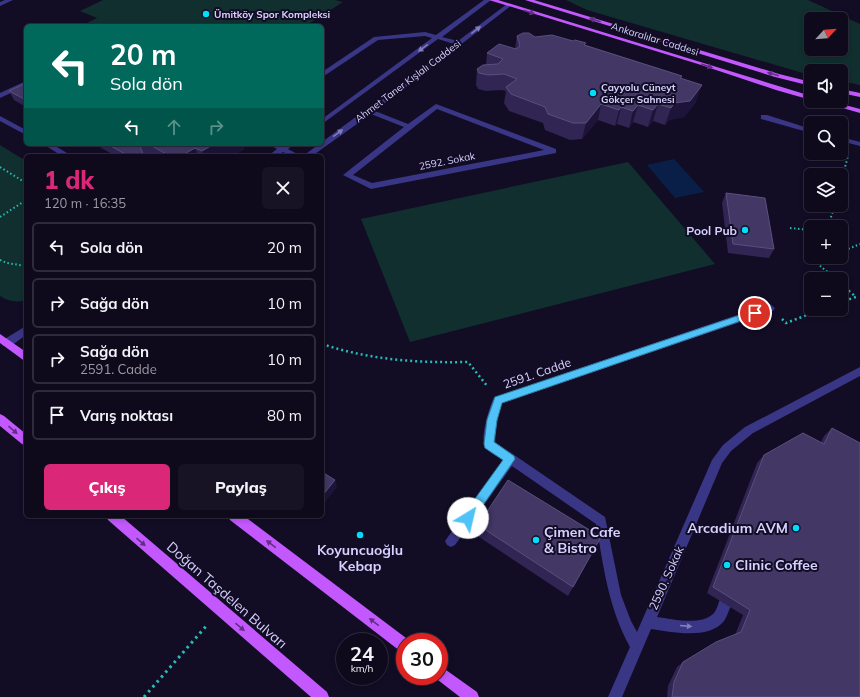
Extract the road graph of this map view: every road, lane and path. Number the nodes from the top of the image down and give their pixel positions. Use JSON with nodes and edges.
{"nodes":[{"id":1,"x":10,"y":0,"type":"edge"},
{"id":2,"x":488,"y":0,"type":"edge"},
{"id":3,"x":492,"y":0,"type":"edge"},
{"id":4,"x":528,"y":0,"type":"edge"},
{"id":5,"x":508,"y":3,"type":"edge"},
{"id":6,"x":0,"y":4,"type":"edge"},
{"id":7,"x":438,"y":37,"type":"junction"},
{"id":8,"x":459,"y":43,"type":"junction"},
{"id":9,"x":324,"y":74,"type":"edge"},
{"id":10,"x":804,"y":82,"type":"edge"},
{"id":11,"x":24,"y":84,"type":"edge"},
{"id":12,"x":848,"y":93,"type":"edge"},
{"id":13,"x":0,"y":96,"type":"edge"},
{"id":14,"x":804,"y":96,"type":"edge"},
{"id":15,"x":860,"y":96,"type":"edge"},
{"id":16,"x":848,"y":108,"type":"edge"},
{"id":17,"x":370,"y":111,"type":"junction"},
{"id":18,"x":860,"y":111,"type":"edge"},
{"id":19,"x":764,"y":117,"type":"dead end"},
{"id":20,"x":0,"y":118,"type":"edge"},
{"id":21,"x":324,"y":121,"type":"edge"},
{"id":22,"x":409,"y":127,"type":"junction"},
{"id":23,"x":804,"y":128,"type":"edge"},
{"id":24,"x":24,"y":132,"type":"edge"},
{"id":25,"x":848,"y":141,"type":"edge"},
{"id":26,"x":852,"y":142,"type":"junction"},
{"id":27,"x":324,"y":144,"type":"edge"},
{"id":28,"x":860,"y":144,"type":"edge"},
{"id":29,"x":50,"y":146,"type":"edge"},
{"id":30,"x":276,"y":146,"type":"edge"},
{"id":31,"x":287,"y":146,"type":"edge"},
{"id":32,"x":321,"y":146,"type":"edge"},
{"id":33,"x":282,"y":149,"type":"junction"},
{"id":34,"x":64,"y":154,"type":"edge"},
{"id":35,"x":275,"y":154,"type":"edge"},
{"id":36,"x":293,"y":154,"type":"edge"},
{"id":37,"x":310,"y":154,"type":"edge"},
{"id":38,"x":0,"y":167,"type":"edge"},
{"id":39,"x":845,"y":168,"type":"edge"},
{"id":40,"x":24,"y":182,"type":"edge"},
{"id":41,"x":24,"y":201,"type":"edge"},
{"id":42,"x":0,"y":217,"type":"edge"},
{"id":43,"x":790,"y":228,"type":"dead end"},
{"id":44,"x":804,"y":229,"type":"edge"},
{"id":45,"x":860,"y":244,"type":"edge"},
{"id":46,"x":848,"y":249,"type":"edge"},
{"id":47,"x":0,"y":260,"type":"edge"},
{"id":48,"x":818,"y":264,"type":"edge"},
{"id":49,"x":24,"y":266,"type":"edge"},
{"id":50,"x":827,"y":272,"type":"edge"},
{"id":51,"x":848,"y":290,"type":"edge"},
{"id":52,"x":856,"y":297,"type":"junction"},
{"id":53,"x":848,"y":300,"type":"edge"},
{"id":54,"x":860,"y":300,"type":"edge"},
{"id":55,"x":770,"y":308,"type":"joint"},
{"id":56,"x":804,"y":316,"type":"edge"},
{"id":57,"x":24,"y":331,"type":"edge"},
{"id":58,"x":4,"y":341,"type":"edge"},
{"id":59,"x":324,"y":345,"type":"edge"},
{"id":60,"x":24,"y":356,"type":"edge"},
{"id":61,"x":860,"y":371,"type":"edge"},
{"id":62,"x":498,"y":400,"type":"junction"},
{"id":63,"x":0,"y":419,"type":"edge"},
{"id":64,"x":24,"y":439,"type":"edge"},
{"id":65,"x":510,"y":459,"type":"junction"},
{"id":66,"x":114,"y":518,"type":"edge"},
{"id":67,"x":237,"y":518,"type":"edge"},
{"id":68,"x":451,"y":541,"type":"dead end"},
{"id":69,"x":725,"y":604,"type":"edge"},
{"id":70,"x":220,"y":610,"type":"junction"},
{"id":71,"x":647,"y":622,"type":"junction"},
{"id":72,"x":396,"y":639,"type":"edge"},
{"id":73,"x":637,"y":646,"type":"junction"},
{"id":74,"x":448,"y":679,"type":"edge"},
{"id":75,"x":144,"y":697,"type":"edge"},
{"id":76,"x":322,"y":697,"type":"edge"},
{"id":77,"x":472,"y":697,"type":"edge"},
{"id":78,"x":614,"y":697,"type":"edge"}],
"edges":[{"from":1,"to":6,"type":"street"},
{"from":2,"to":7,"type":"street","name":"Ahmet Taner Kışlalı Caddesi"},
{"from":3,"to":5,"type":"main road","name":"Ankaralılar Caddesi"},
{"from":10,"to":4,"type":"main road","name":"Ankaralılar Caddesi","one_way":true},
{"from":8,"to":5,"type":"street","name":"Ahmet Taner Kışlalı Caddesi","one_way":true},
{"from":5,"to":14,"type":"main road","name":"Ankaralılar Caddesi","one_way":true},
{"from":7,"to":8,"type":"street"},
{"from":7,"to":9,"type":"street"},
{"from":7,"to":21,"type":"street","name":"Ahmet Taner Kışlalı Caddesi","one_way":true},
{"from":8,"to":17,"type":"street","name":"Ahmet Taner Kışlalı Caddesi"},
{"from":11,"to":13,"type":"street"},
{"from":12,"to":15,"type":"main road"},
{"from":16,"to":18,"type":"main road"},
{"from":17,"to":22,"type":"street"},
{"from":27,"to":17,"type":"street","name":"Ahmet Taner Kışlalı Caddesi","one_way":true},
{"from":19,"to":23,"type":"street"},
{"from":20,"to":24,"type":"street"},
{"from":22,"to":22,"type":"street","name":"2592. Sokak"},
{"from":25,"to":26,"type":"street"},
{"from":26,"to":28,"type":"street"},
{"from":26,"to":39,"type":"path"},
{"from":29,"to":34,"type":"street"},
{"from":30,"to":33,"type":"street"},
{"from":31,"to":33,"type":"street"},
{"from":37,"to":32,"type":"street","name":"Ahmet Taner Kışlalı Caddesi","one_way":true},
{"from":33,"to":35,"type":"street"},
{"from":33,"to":36,"type":"street"},
{"from":38,"to":40,"type":"path"},
{"from":41,"to":42,"type":"path"},
{"from":43,"to":44,"type":"path"},
{"from":45,"to":46,"type":"path"},
{"from":47,"to":49,"type":"path"},
{"from":48,"to":50,"type":"path"},
{"from":51,"to":52,"type":"path"},
{"from":52,"to":53,"type":"path"},
{"from":52,"to":54,"type":"path"},
{"from":55,"to":56,"type":"path"},
{"from":55,"to":62,"type":"street","name":"2591. Cadde"},
{"from":57,"to":58,"type":"street"},
{"from":58,"to":60,"type":"main road"},
{"from":59,"to":62,"type":"path","name":"2591. Cadde"},
{"from":61,"to":71,"type":"street","name":"2590. Sokak"},
{"from":62,"to":65,"type":"street"},
{"from":63,"to":64,"type":"main road","one_way":true},
{"from":65,"to":68,"type":"street"},
{"from":65,"to":73,"type":"street"},
{"from":66,"to":70,"type":"main road","name":"Doğan Taşdelen Bulvarı","one_way":true},
{"from":72,"to":67,"type":"main road","one_way":true},
{"from":71,"to":69,"type":"street","one_way":true},
{"from":70,"to":75,"type":"path"},
{"from":70,"to":76,"type":"main road","name":"Doğan Taşdelen Bulvarı","one_way":true},
{"from":71,"to":73,"type":"street","name":"2590. Sokak"},
{"from":73,"to":78,"type":"street","name":"2590. Sokak"},
{"from":74,"to":77,"type":"main road"}]}
